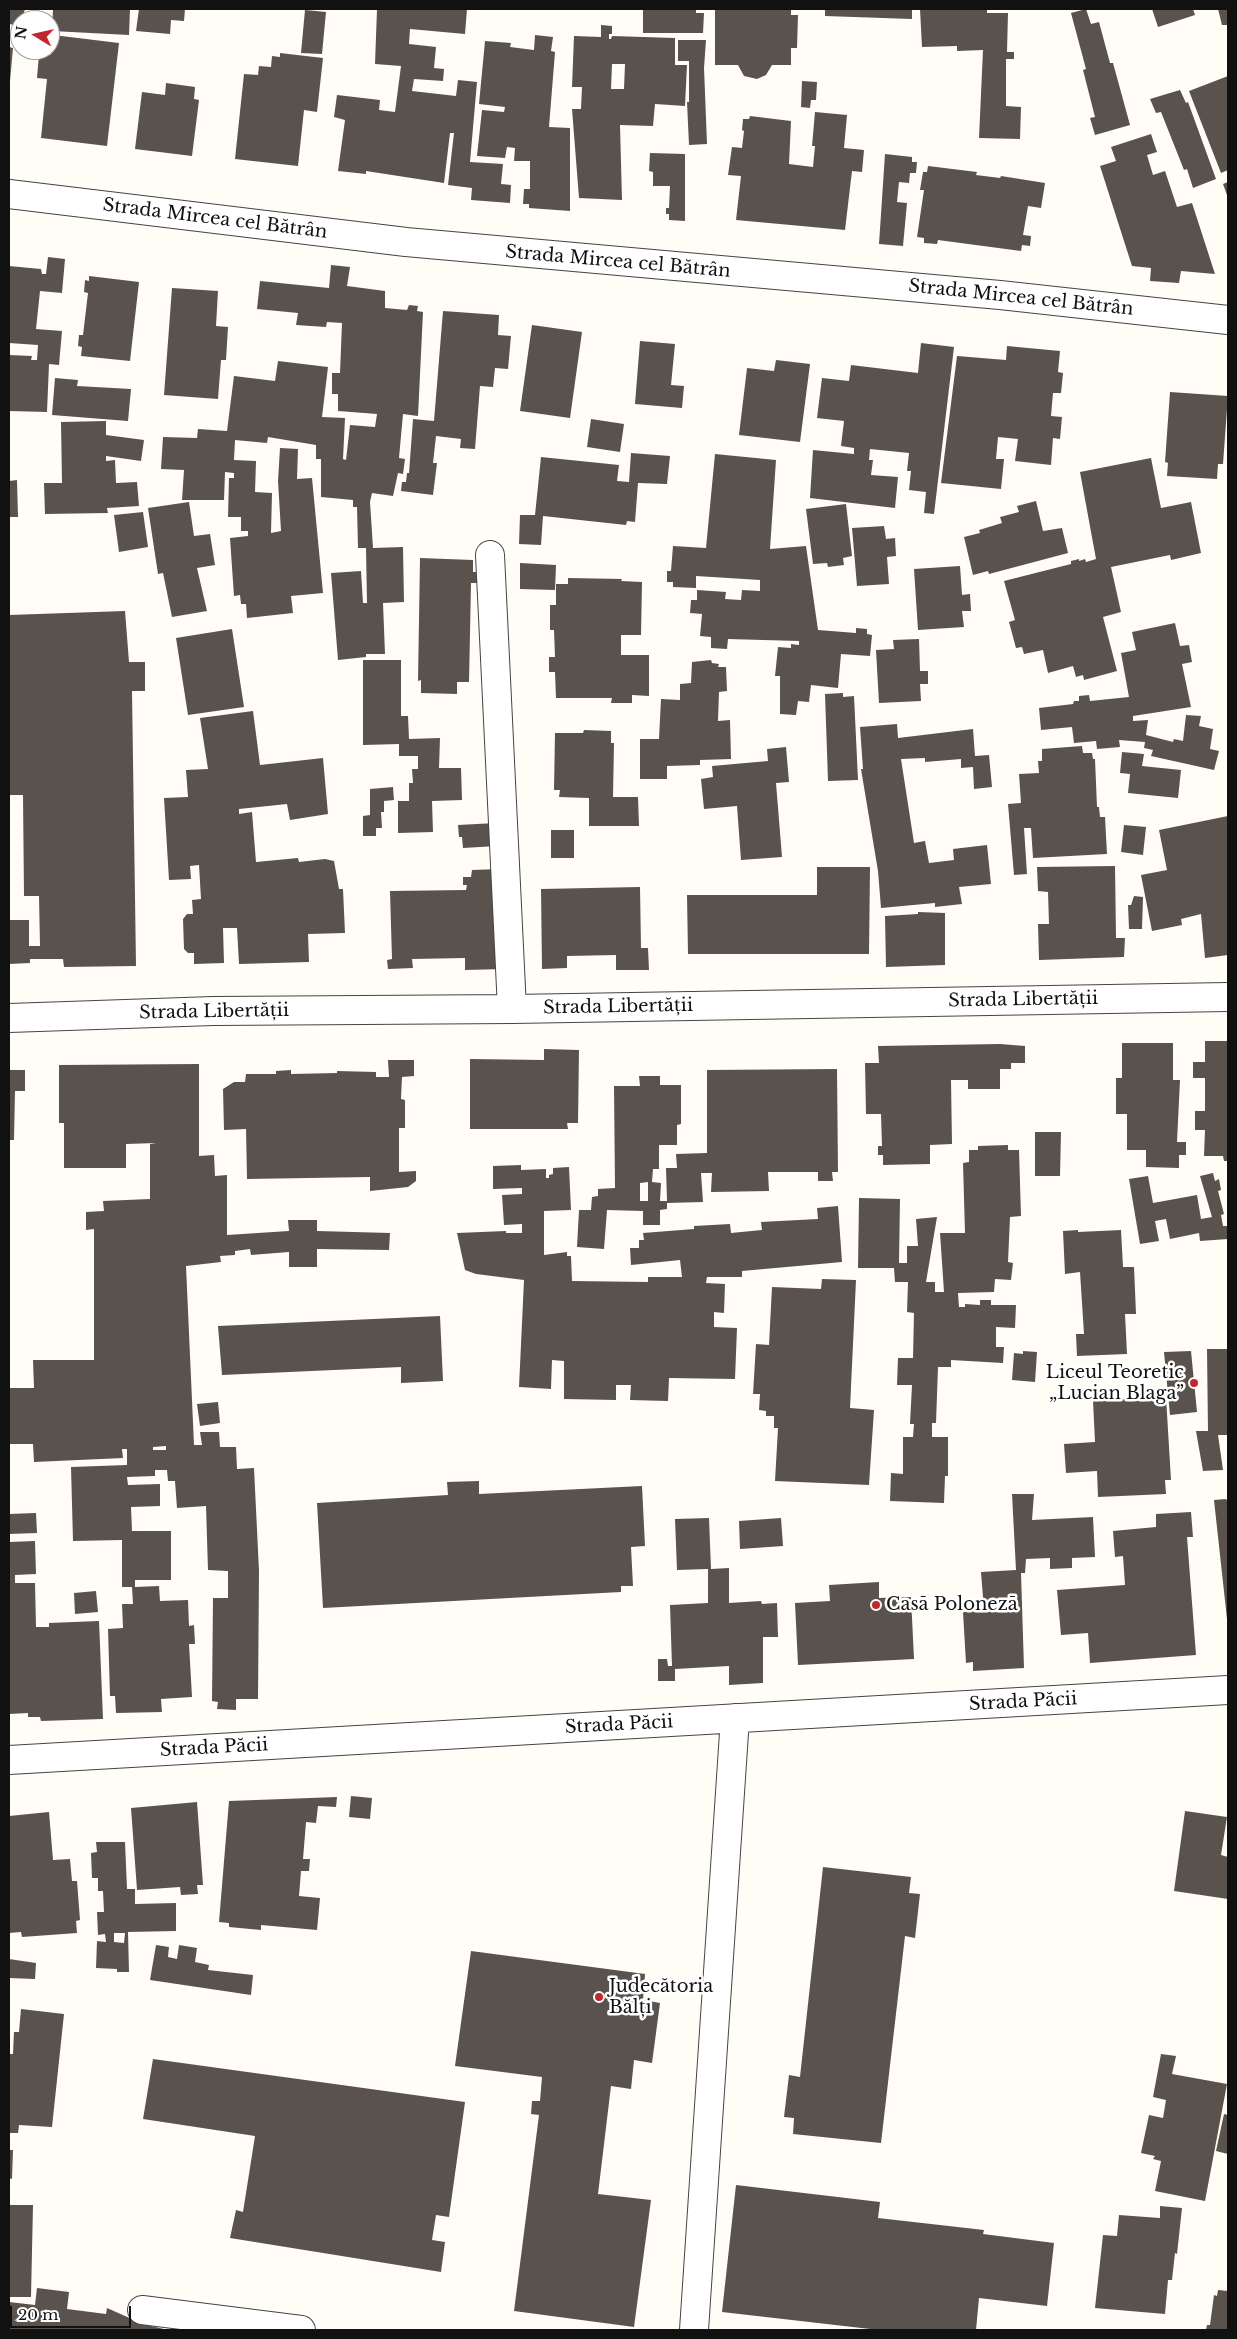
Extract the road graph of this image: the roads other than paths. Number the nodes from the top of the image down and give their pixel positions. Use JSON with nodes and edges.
{"nodes":[{"id":1,"x":9,"y":194,"type":"edge"},
{"id":2,"x":1228,"y":320,"type":"edge"},
{"id":3,"x":490,"y":555,"type":"dead end"},
{"id":4,"x":1228,"y":997,"type":"edge"},
{"id":5,"x":512,"y":1009,"type":"junction"},
{"id":6,"x":9,"y":1018,"type":"edge"},
{"id":7,"x":1228,"y":1690,"type":"edge"},
{"id":8,"x":735,"y":1718,"type":"junction"},
{"id":9,"x":9,"y":1760,"type":"edge"},
{"id":10,"x":142,"y":2310,"type":"dead end"},
{"id":11,"x":301,"y":2330,"type":"edge"},
{"id":12,"x":694,"y":2330,"type":"edge"}],
"edges":[{"from":1,"to":2,"type":"street","name":"Strada Mircea cel Bătrân"},
{"from":3,"to":5,"type":"street"},
{"from":4,"to":5,"type":"street","name":"Strada Libertății"},
{"from":5,"to":6,"type":"street","name":"Strada Libertății"},
{"from":7,"to":8,"type":"street","name":"Strada Păcii"},
{"from":8,"to":9,"type":"street","name":"Strada Păcii"},
{"from":8,"to":12,"type":"street"},
{"from":10,"to":11,"type":"street"}]}
